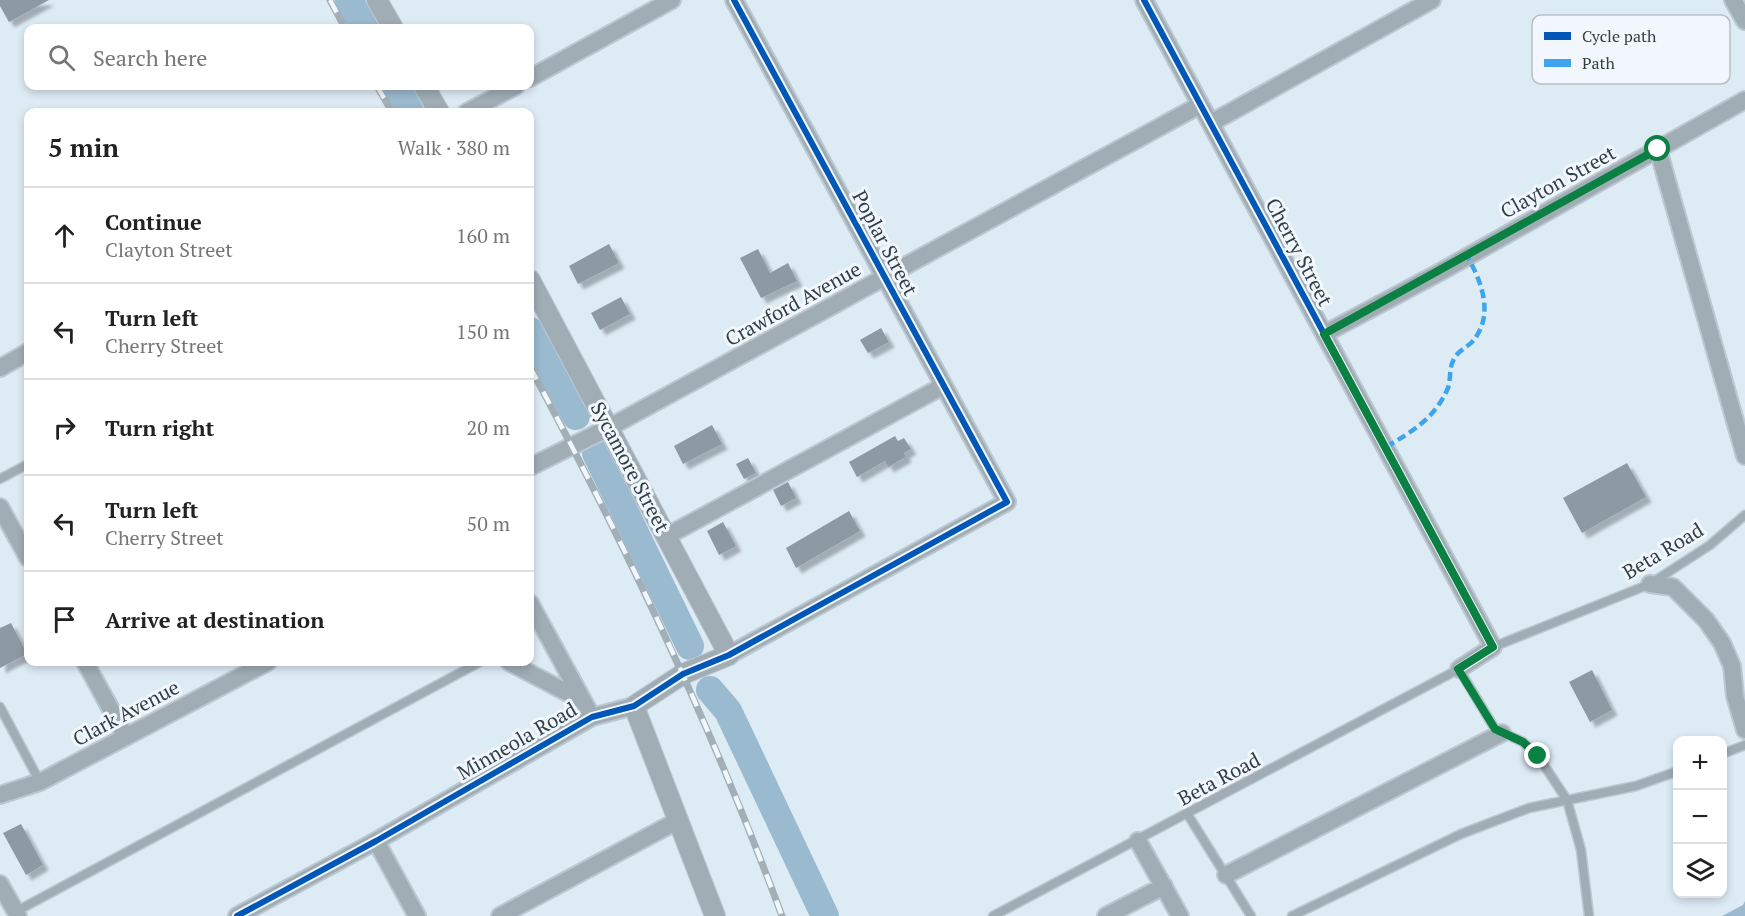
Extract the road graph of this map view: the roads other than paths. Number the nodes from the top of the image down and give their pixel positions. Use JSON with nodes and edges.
{"nodes":[{"id":1,"x":377,"y":0,"type":"edge"},
{"id":2,"x":672,"y":0,"type":"edge"},
{"id":3,"x":734,"y":0,"type":"edge"},
{"id":4,"x":1144,"y":0,"type":"edge"},
{"id":5,"x":1432,"y":0,"type":"edge"},
{"id":6,"x":1733,"y":0,"type":"edge"},
{"id":7,"x":1745,"y":21,"type":"edge"},
{"id":8,"x":391,"y":24,"type":"edge"},
{"id":9,"x":534,"y":76,"type":"edge"},
{"id":10,"x":426,"y":90,"type":"edge"},
{"id":11,"x":508,"y":90,"type":"edge"},
{"id":12,"x":1745,"y":100,"type":"edge"},
{"id":13,"x":1200,"y":105,"type":"junction"},
{"id":14,"x":437,"y":108,"type":"edge"},
{"id":15,"x":475,"y":108,"type":"edge"},
{"id":16,"x":1211,"y":123,"type":"junction"},
{"id":17,"x":1658,"y":149,"type":"junction"},
{"id":18,"x":885,"y":278,"type":"junction"},
{"id":19,"x":534,"y":287,"type":"edge"},
{"id":20,"x":1324,"y":334,"type":"junction"},
{"id":21,"x":24,"y":354,"type":"edge"},
{"id":22,"x":0,"y":368,"type":"edge"},
{"id":23,"x":943,"y":386,"type":"junction"},
{"id":24,"x":610,"y":427,"type":"junction"},
{"id":25,"x":1745,"y":456,"type":"edge"},
{"id":26,"x":534,"y":465,"type":"edge"},
{"id":27,"x":24,"y":466,"type":"edge"},
{"id":28,"x":0,"y":479,"type":"edge"},
{"id":29,"x":1007,"y":502,"type":"joint"},
{"id":30,"x":0,"y":507,"type":"edge"},
{"id":31,"x":1745,"y":515,"type":"edge"},
{"id":32,"x":667,"y":536,"type":"junction"},
{"id":33,"x":24,"y":551,"type":"edge"},
{"id":34,"x":1650,"y":584,"type":"junction"},
{"id":35,"x":534,"y":610,"type":"edge"},
{"id":36,"x":1493,"y":647,"type":"junction"},
{"id":37,"x":729,"y":655,"type":"junction"},
{"id":38,"x":87,"y":666,"type":"edge"},
{"id":39,"x":260,"y":666,"type":"edge"},
{"id":40,"x":473,"y":666,"type":"edge"},
{"id":41,"x":517,"y":666,"type":"edge"},
{"id":42,"x":1458,"y":669,"type":"junction"},
{"id":43,"x":584,"y":701,"type":"junction"},
{"id":44,"x":634,"y":706,"type":"junction"},
{"id":45,"x":0,"y":707,"type":"edge"},
{"id":46,"x":592,"y":717,"type":"junction"},
{"id":47,"x":1745,"y":730,"type":"edge"},
{"id":48,"x":1502,"y":733,"type":"junction"},
{"id":49,"x":126,"y":737,"type":"junction"},
{"id":50,"x":1745,"y":745,"type":"edge"},
{"id":51,"x":1727,"y":752,"type":"edge"},
{"id":52,"x":1673,"y":772,"type":"edge"},
{"id":53,"x":40,"y":782,"type":"junction"},
{"id":54,"x":0,"y":795,"type":"edge"},
{"id":55,"x":1567,"y":800,"type":"junction"},
{"id":56,"x":1188,"y":815,"type":"junction"},
{"id":57,"x":679,"y":820,"type":"junction"},
{"id":58,"x":376,"y":841,"type":"junction"},
{"id":59,"x":1138,"y":841,"type":"junction"},
{"id":60,"x":1226,"y":875,"type":"junction"},
{"id":61,"x":0,"y":884,"type":"edge"},
{"id":62,"x":1164,"y":886,"type":"junction"},
{"id":63,"x":17,"y":914,"type":"edge"},
{"id":64,"x":237,"y":916,"type":"edge"},
{"id":65,"x":417,"y":916,"type":"edge"},
{"id":66,"x":500,"y":916,"type":"edge"},
{"id":67,"x":715,"y":916,"type":"edge"},
{"id":68,"x":993,"y":916,"type":"edge"},
{"id":69,"x":1106,"y":916,"type":"edge"},
{"id":70,"x":1180,"y":916,"type":"edge"},
{"id":71,"x":1251,"y":916,"type":"edge"},
{"id":72,"x":1292,"y":916,"type":"edge"},
{"id":73,"x":1589,"y":916,"type":"edge"}],
"edges":[{"from":1,"to":8,"type":"street"},
{"from":2,"to":9,"type":"street"},
{"from":3,"to":18,"type":"street","name":"Poplar Street"},
{"from":4,"to":13,"type":"street","name":"Cherry Street"},
{"from":5,"to":16,"type":"street"},
{"from":6,"to":7,"type":"street"},
{"from":10,"to":14,"type":"street"},
{"from":11,"to":15,"type":"street"},
{"from":12,"to":17,"type":"street","name":"Clayton Street"},
{"from":13,"to":16,"type":"street","name":"Cherry Street"},
{"from":13,"to":18,"type":"street","name":"Crawford Avenue"},
{"from":16,"to":20,"type":"street","name":"Cherry Street"},
{"from":17,"to":20,"type":"street","name":"Clayton Street"},
{"from":17,"to":25,"type":"street"},
{"from":18,"to":23,"type":"street","name":"Poplar Street"},
{"from":18,"to":24,"type":"street","name":"Crawford Avenue"},
{"from":19,"to":24,"type":"street","name":"Sycamore Street"},
{"from":20,"to":36,"type":"street","name":"Cherry Street"},
{"from":21,"to":22,"type":"street"},
{"from":23,"to":29,"type":"street","name":"Poplar Street"},
{"from":23,"to":32,"type":"street"},
{"from":24,"to":26,"type":"street","name":"Crawford Avenue"},
{"from":24,"to":32,"type":"street","name":"Sycamore Street"},
{"from":27,"to":28,"type":"lane"},
{"from":29,"to":37,"type":"street","name":"Minneola Road"},
{"from":30,"to":33,"type":"street"},
{"from":31,"to":34,"type":"lane","name":"Beta Road"},
{"from":32,"to":37,"type":"street","name":"Sycamore Street"},
{"from":34,"to":36,"type":"lane","name":"Beta Road"},
{"from":34,"to":47,"type":"street"},
{"from":35,"to":43,"type":"street"},
{"from":36,"to":42,"type":"street"},
{"from":37,"to":44,"type":"street","name":"Minneola Road"},
{"from":38,"to":49,"type":"street"},
{"from":39,"to":49,"type":"street","name":"Clark Avenue"},
{"from":40,"to":63,"type":"lane"},
{"from":41,"to":43,"type":"street"},
{"from":42,"to":48,"type":"lane"},
{"from":42,"to":56,"type":"lane","name":"Beta Road"},
{"from":43,"to":46,"type":"street"},
{"from":44,"to":46,"type":"street","name":"Minneola Road"},
{"from":44,"to":57,"type":"street"},
{"from":45,"to":53,"type":"lane"},
{"from":46,"to":58,"type":"street","name":"Minneola Road"},
{"from":48,"to":55,"type":"lane"},
{"from":48,"to":60,"type":"street"},
{"from":49,"to":53,"type":"street","name":"Clark Avenue"},
{"from":50,"to":51,"type":"lane"},
{"from":52,"to":55,"type":"lane"},
{"from":53,"to":54,"type":"street","name":"Clark Avenue"},
{"from":55,"to":72,"type":"lane"},
{"from":55,"to":73,"type":"lane"},
{"from":56,"to":59,"type":"lane","name":"Beta Road"},
{"from":56,"to":60,"type":"lane"},
{"from":57,"to":66,"type":"street"},
{"from":57,"to":67,"type":"street"},
{"from":58,"to":64,"type":"street","name":"Minneola Road"},
{"from":58,"to":65,"type":"street"},
{"from":59,"to":62,"type":"street"},
{"from":59,"to":68,"type":"lane","name":"Beta Road"},
{"from":60,"to":71,"type":"lane"},
{"from":61,"to":63,"type":"street"},
{"from":62,"to":69,"type":"street"},
{"from":62,"to":70,"type":"street"}]}
